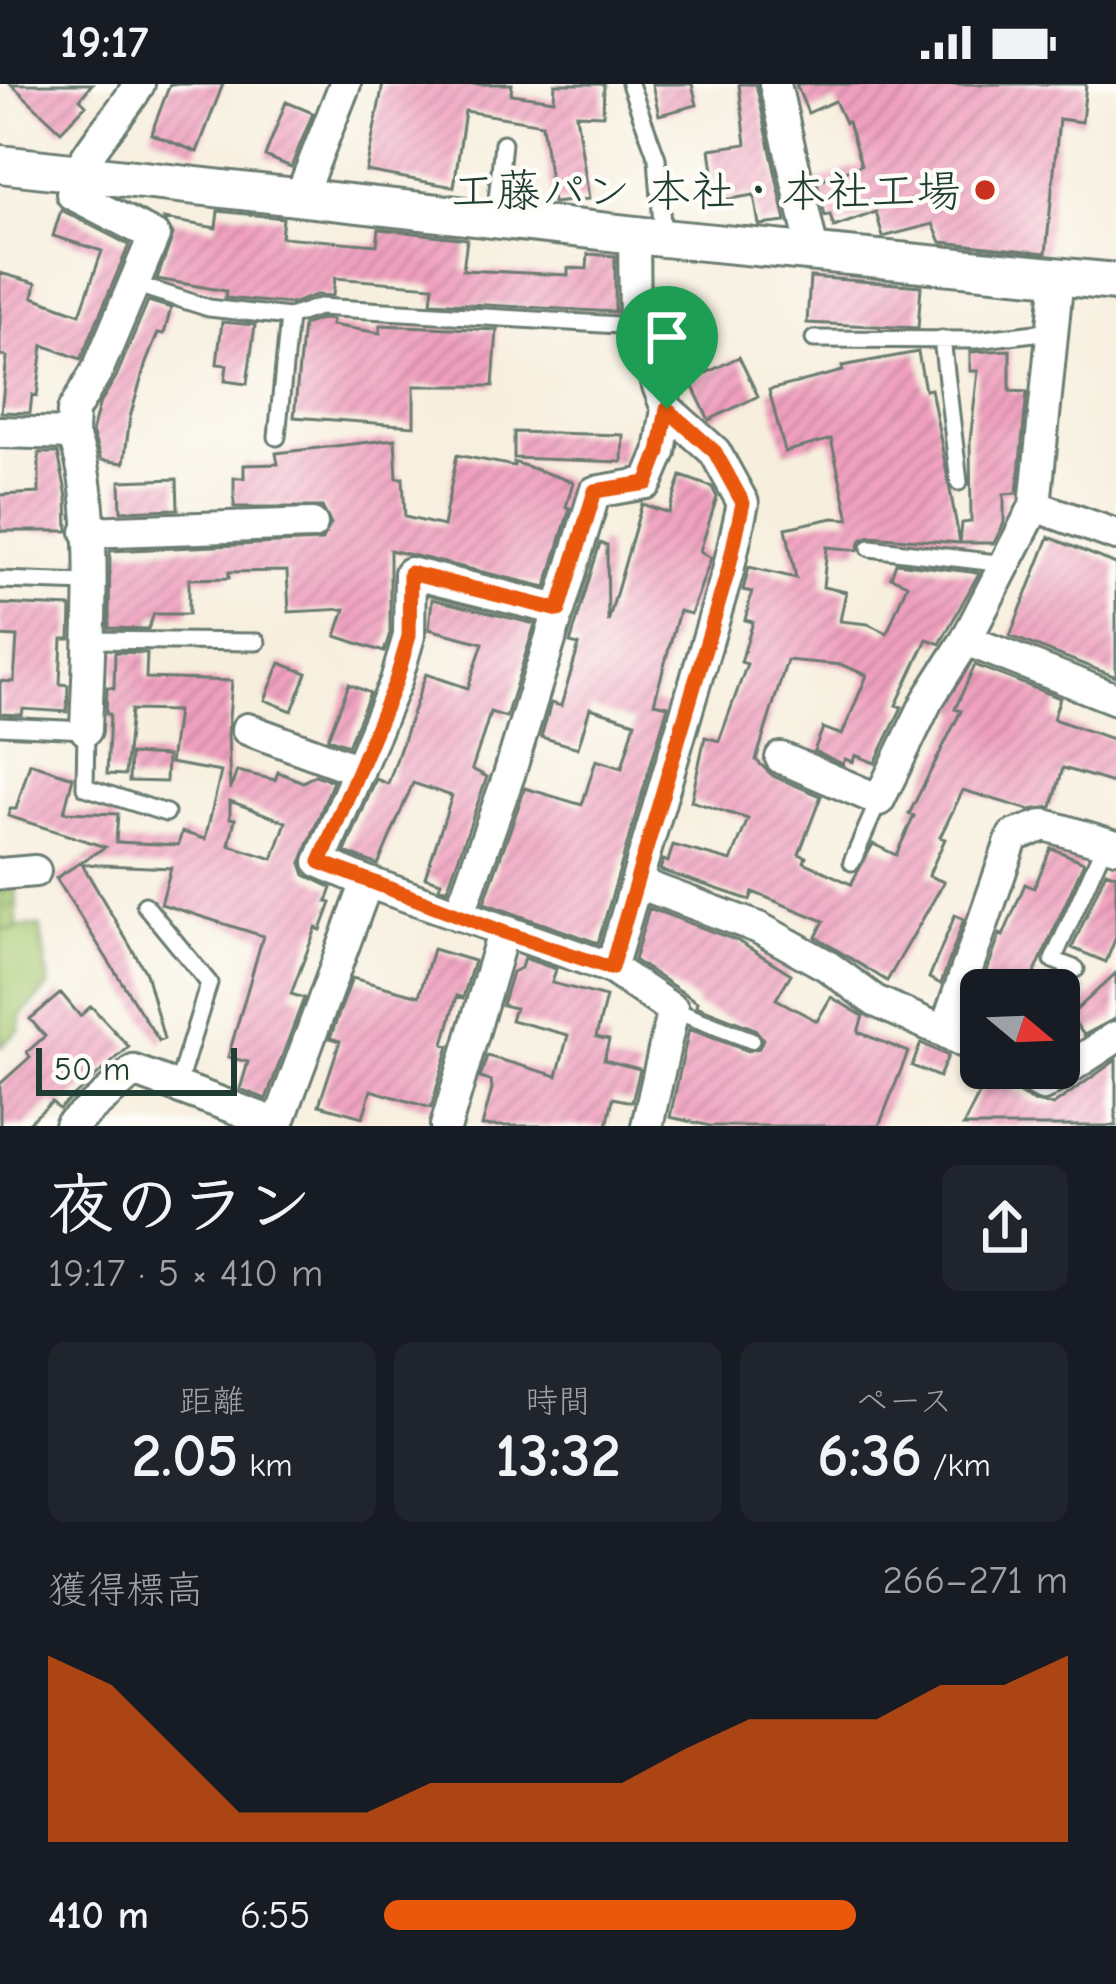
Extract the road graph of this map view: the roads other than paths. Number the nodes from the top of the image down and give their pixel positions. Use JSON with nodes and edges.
{"nodes":[{"id":1,"x":139,"y":84,"type":"edge"},
{"id":2,"x":345,"y":84,"type":"edge"},
{"id":3,"x":630,"y":84,"type":"edge"},
{"id":4,"x":775,"y":84,"type":"edge"},
{"id":5,"x":503,"y":143,"type":"dead end"},
{"id":6,"x":0,"y":164,"type":"edge"},
{"id":7,"x":76,"y":172,"type":"junction"},
{"id":8,"x":301,"y":195,"type":"junction"},
{"id":9,"x":495,"y":218,"type":"junction"},
{"id":10,"x":649,"y":236,"type":"junction"},
{"id":11,"x":813,"y":252,"type":"junction"},
{"id":12,"x":1058,"y":275,"type":"junction"},
{"id":13,"x":1116,"y":282,"type":"edge"},
{"id":14,"x":137,"y":285,"type":"junction"},
{"id":15,"x":289,"y":317,"type":"junction"},
{"id":16,"x":635,"y":326,"type":"junction"},
{"id":17,"x":1052,"y":331,"type":"junction"},
{"id":18,"x":814,"y":339,"type":"dead end"},
{"id":19,"x":942,"y":339,"type":"junction"},
{"id":20,"x":667,"y":409,"type":"junction"},
{"id":21,"x":0,"y":432,"type":"edge"},
{"id":22,"x":72,"y":434,"type":"junction"},
{"id":23,"x":277,"y":437,"type":"dead end"},
{"id":24,"x":959,"y":482,"type":"dead end"},
{"id":25,"x":1035,"y":506,"type":"junction"},
{"id":26,"x":312,"y":524,"type":"dead end"},
{"id":27,"x":87,"y":532,"type":"junction"},
{"id":28,"x":1116,"y":535,"type":"edge"},
{"id":29,"x":870,"y":548,"type":"dead end"},
{"id":30,"x":1005,"y":564,"type":"junction"},
{"id":31,"x":0,"y":580,"type":"edge"},
{"id":32,"x":88,"y":583,"type":"junction"},
{"id":33,"x":559,"y":610,"type":"junction"},
{"id":34,"x":88,"y":640,"type":"junction"},
{"id":35,"x":966,"y":640,"type":"junction"},
{"id":36,"x":257,"y":642,"type":"dead end"},
{"id":37,"x":1116,"y":699,"type":"edge"},
{"id":38,"x":0,"y":726,"type":"edge"},
{"id":39,"x":247,"y":729,"type":"dead end"},
{"id":40,"x":86,"y":730,"type":"junction"},
{"id":41,"x":781,"y":758,"type":"dead end"},
{"id":42,"x":359,"y":770,"type":"junction"},
{"id":43,"x":879,"y":800,"type":"junction"},
{"id":44,"x":166,"y":813,"type":"dead end"},
{"id":45,"x":1110,"y":845,"type":"edge"},
{"id":46,"x":852,"y":862,"type":"dead end"},
{"id":47,"x":35,"y":871,"type":"dead end"},
{"id":48,"x":0,"y":874,"type":"edge"},
{"id":49,"x":368,"y":882,"type":"junction"},
{"id":50,"x":638,"y":883,"type":"junction"},
{"id":51,"x":145,"y":905,"type":"dead end"},
{"id":52,"x":459,"y":915,"type":"junction"},
{"id":53,"x":503,"y":932,"type":"junction"},
{"id":54,"x":611,"y":968,"type":"junction"},
{"id":55,"x":1076,"y":969,"type":"dead end"},
{"id":56,"x":673,"y":1010,"type":"junction"},
{"id":57,"x":945,"y":1032,"type":"junction"},
{"id":58,"x":1116,"y":1037,"type":"edge"},
{"id":59,"x":751,"y":1040,"type":"dead end"},
{"id":60,"x":960,"y":1040,"type":"edge"},
{"id":61,"x":1080,"y":1061,"type":"edge"},
{"id":62,"x":178,"y":1087,"type":"junction"},
{"id":63,"x":279,"y":1125,"type":"edge"},
{"id":64,"x":70,"y":1126,"type":"edge"},
{"id":65,"x":446,"y":1126,"type":"edge"},
{"id":66,"x":647,"y":1126,"type":"edge"}],
"edges":[{"from":1,"to":7,"type":"street"},
{"from":2,"to":8,"type":"street"},
{"from":3,"to":10,"type":"lane"},
{"from":4,"to":11,"type":"street"},
{"from":5,"to":9,"type":"lane"},
{"from":6,"to":7,"type":"street"},
{"from":7,"to":8,"type":"street"},
{"from":7,"to":14,"type":"street"},
{"from":8,"to":9,"type":"street"},
{"from":9,"to":10,"type":"street"},
{"from":10,"to":11,"type":"street"},
{"from":10,"to":16,"type":"street"},
{"from":11,"to":12,"type":"street"},
{"from":12,"to":13,"type":"street"},
{"from":12,"to":17,"type":"street"},
{"from":14,"to":15,"type":"lane"},
{"from":14,"to":22,"type":"street"},
{"from":15,"to":16,"type":"lane"},
{"from":15,"to":23,"type":"lane"},
{"from":16,"to":20,"type":"street"},
{"from":17,"to":19,"type":"lane"},
{"from":17,"to":25,"type":"street"},
{"from":18,"to":19,"type":"lane"},
{"from":19,"to":24,"type":"lane"},
{"from":20,"to":33,"type":"street"},
{"from":20,"to":50,"type":"street"},
{"from":21,"to":22,"type":"street"},
{"from":22,"to":27,"type":"street"},
{"from":25,"to":28,"type":"street"},
{"from":25,"to":30,"type":"street"},
{"from":26,"to":27,"type":"street"},
{"from":27,"to":32,"type":"street"},
{"from":29,"to":30,"type":"lane"},
{"from":30,"to":35,"type":"street"},
{"from":31,"to":32,"type":"lane"},
{"from":32,"to":34,"type":"street"},
{"from":33,"to":42,"type":"street"},
{"from":33,"to":52,"type":"street"},
{"from":34,"to":36,"type":"lane"},
{"from":34,"to":40,"type":"street"},
{"from":35,"to":37,"type":"street"},
{"from":35,"to":43,"type":"street"},
{"from":38,"to":40,"type":"lane"},
{"from":39,"to":42,"type":"street"},
{"from":40,"to":44,"type":"lane"},
{"from":41,"to":43,"type":"street"},
{"from":42,"to":49,"type":"street"},
{"from":43,"to":46,"type":"lane"},
{"from":45,"to":55,"type":"lane"},
{"from":45,"to":57,"type":"street"},
{"from":47,"to":48,"type":"street"},
{"from":49,"to":52,"type":"street"},
{"from":49,"to":63,"type":"street"},
{"from":50,"to":54,"type":"street"},
{"from":50,"to":57,"type":"street"},
{"from":51,"to":62,"type":"lane"},
{"from":52,"to":53,"type":"street"},
{"from":53,"to":54,"type":"street"},
{"from":53,"to":65,"type":"street"},
{"from":54,"to":56,"type":"street"},
{"from":56,"to":59,"type":"lane"},
{"from":56,"to":66,"type":"street"},
{"from":57,"to":60,"type":"street"},
{"from":58,"to":61,"type":"street"},
{"from":62,"to":63,"type":"street"},
{"from":62,"to":64,"type":"street"}]}
